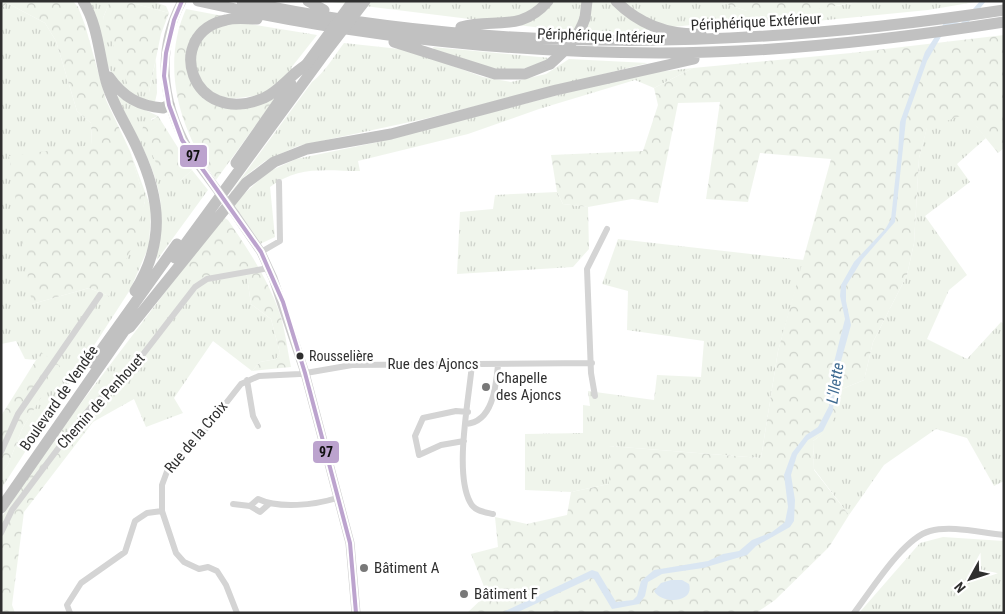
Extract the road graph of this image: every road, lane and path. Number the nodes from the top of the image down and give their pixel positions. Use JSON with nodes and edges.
{"nodes":[{"id":1,"x":84,"y":1,"type":"edge"},
{"id":2,"x":182,"y":1,"type":"edge"},
{"id":3,"x":198,"y":1,"type":"edge"},
{"id":4,"x":242,"y":1,"type":"edge"},
{"id":5,"x":277,"y":1,"type":"edge"},
{"id":6,"x":308,"y":1,"type":"edge"},
{"id":7,"x":353,"y":1,"type":"edge"},
{"id":8,"x":358,"y":1,"type":"edge"},
{"id":9,"x":365,"y":1,"type":"edge"},
{"id":10,"x":548,"y":1,"type":"edge"},
{"id":11,"x":587,"y":1,"type":"edge"},
{"id":12,"x":616,"y":1,"type":"edge"},
{"id":13,"x":324,"y":10,"type":"junction"},
{"id":14,"x":1004,"y":10,"type":"edge"},
{"id":15,"x":265,"y":16,"type":"junction"},
{"id":16,"x":1004,"y":22,"type":"edge"},
{"id":17,"x":460,"y":27,"type":"junction"},
{"id":18,"x":385,"y":35,"type":"junction"},
{"id":19,"x":537,"y":40,"type":"junction"},
{"id":20,"x":731,"y":40,"type":"junction"},
{"id":21,"x":757,"y":50,"type":"junction"},
{"id":22,"x":323,"y":53,"type":"junction"},
{"id":23,"x":306,"y":65,"type":"junction"},
{"id":24,"x":104,"y":69,"type":"junction"},
{"id":25,"x":169,"y":105,"type":"junction"},
{"id":26,"x":236,"y":162,"type":"junction"},
{"id":27,"x":279,"y":182,"type":"dead end"},
{"id":28,"x":606,"y":230,"type":"dead end"},
{"id":29,"x":261,"y":252,"type":"junction"},
{"id":30,"x":268,"y":268,"type":"junction"},
{"id":31,"x":100,"y":295,"type":"dead end"},
{"id":32,"x":135,"y":308,"type":"junction"},
{"id":33,"x":122,"y":327,"type":"junction"},
{"id":34,"x":472,"y":364,"type":"junction"},
{"id":35,"x":592,"y":364,"type":"junction"},
{"id":36,"x":498,"y":365,"type":"junction"},
{"id":37,"x":305,"y":374,"type":"junction"},
{"id":38,"x":247,"y":380,"type":"junction"},
{"id":39,"x":595,"y":396,"type":"dead end"},
{"id":40,"x":468,"y":412,"type":"junction"},
{"id":41,"x":466,"y":424,"type":"junction"},
{"id":42,"x":258,"y":426,"type":"dead end"},
{"id":43,"x":464,"y":441,"type":"junction"},
{"id":44,"x":1,"y":452,"type":"edge"},
{"id":45,"x":1,"y":498,"type":"edge"},
{"id":46,"x":337,"y":498,"type":"junction"},
{"id":47,"x":233,"y":504,"type":"dead end"},
{"id":48,"x":269,"y":504,"type":"junction"},
{"id":49,"x":250,"y":506,"type":"junction"},
{"id":50,"x":1,"y":508,"type":"edge"},
{"id":51,"x":162,"y":511,"type":"junction"},
{"id":52,"x":493,"y":514,"type":"dead end"},
{"id":53,"x":1,"y":533,"type":"edge"},
{"id":54,"x":1004,"y":535,"type":"edge"},
{"id":55,"x":70,"y":613,"type":"edge"},
{"id":56,"x":237,"y":613,"type":"edge"},
{"id":57,"x":356,"y":613,"type":"edge"},
{"id":58,"x":854,"y":613,"type":"edge"}],
"edges":[{"from":1,"to":24,"type":"highway"},
{"from":2,"to":25,"type":"street"},
{"from":3,"to":15,"type":"highway","name":"Périphérique Intérieur"},
{"from":4,"to":19,"type":"highway","name":"Périphérique Extérieur"},
{"from":5,"to":13,"type":"highway"},
{"from":6,"to":13,"type":"highway"},
{"from":7,"to":23,"type":"highway","bridge":true},
{"from":8,"to":22,"type":"highway"},
{"from":9,"to":22,"type":"highway","bridge":true},
{"from":10,"to":17,"type":"highway"},
{"from":11,"to":18,"type":"highway","bridge":true},
{"from":12,"to":20,"type":"highway"},
{"from":13,"to":17,"type":"highway"},
{"from":14,"to":20,"type":"highway","name":"Périphérique Extérieur"},
{"from":15,"to":18,"type":"highway","name":"Périphérique Intérieur"},
{"from":15,"to":23,"type":"highway"},
{"from":16,"to":21,"type":"highway","name":"Périphérique Intérieur"},
{"from":17,"to":19,"type":"highway"},
{"from":18,"to":21,"type":"highway","name":"Périphérique Intérieur"},
{"from":19,"to":20,"type":"highway","name":"Périphérique Extérieur"},
{"from":21,"to":33,"type":"highway"},
{"from":22,"to":26,"type":"highway"},
{"from":22,"to":32,"type":"highway"},
{"from":23,"to":26,"type":"highway"},
{"from":24,"to":25,"type":"highway"},
{"from":24,"to":33,"type":"highway"},
{"from":25,"to":29,"type":"street","bridge":true},
{"from":26,"to":32,"type":"highway"},
{"from":27,"to":29,"type":"street"},
{"from":28,"to":35,"type":"street"},
{"from":29,"to":30,"type":"street"},
{"from":30,"to":37,"type":"street"},
{"from":30,"to":53,"type":"street","name":"Chemin de Penhouet"},
{"from":31,"to":44,"type":"street"},
{"from":32,"to":33,"type":"highway"},
{"from":33,"to":45,"type":"highway","name":"Boulevard de Vendée"},
{"from":33,"to":50,"type":"highway","name":"Boulevard de Vendée"},
{"from":34,"to":36,"type":"street","name":"Rue des Ajoncs"},
{"from":34,"to":37,"type":"street","name":"Rue des Ajoncs"},
{"from":34,"to":40,"type":"street"},
{"from":35,"to":36,"type":"street","name":"Rue des Ajoncs"},
{"from":35,"to":39,"type":"street"},
{"from":36,"to":41,"type":"street"},
{"from":37,"to":38,"type":"street"},
{"from":37,"to":46,"type":"street"},
{"from":38,"to":42,"type":"street"},
{"from":38,"to":51,"type":"street","name":"Rue de la Croix"},
{"from":40,"to":41,"type":"street"},
{"from":40,"to":43,"type":"street"},
{"from":41,"to":43,"type":"street"},
{"from":43,"to":52,"type":"street"},
{"from":46,"to":48,"type":"street"},
{"from":46,"to":57,"type":"street"},
{"from":47,"to":49,"type":"street"},
{"from":48,"to":49,"type":"street"},
{"from":48,"to":49,"type":"street"},
{"from":51,"to":55,"type":"street"},
{"from":51,"to":56,"type":"street","name":"Rue de la Croix"},
{"from":54,"to":58,"type":"street"}]}
